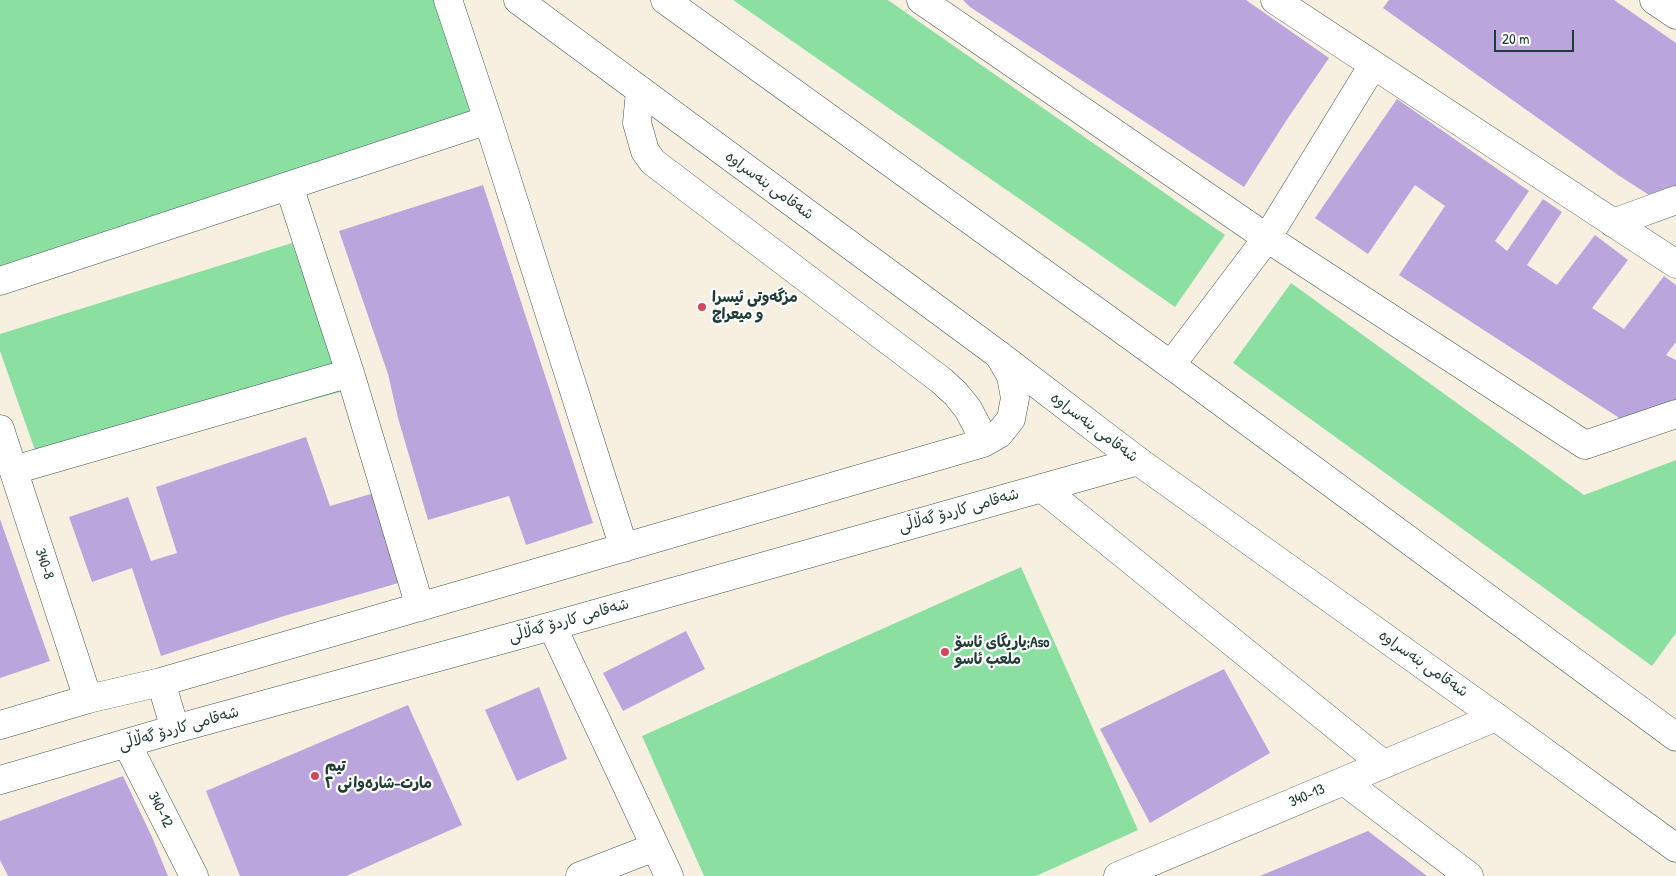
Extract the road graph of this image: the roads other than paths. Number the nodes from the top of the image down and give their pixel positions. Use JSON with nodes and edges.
{"nodes":[{"id":1,"x":448,"y":0,"type":"edge"},
{"id":2,"x":665,"y":0,"type":"edge"},
{"id":3,"x":921,"y":0,"type":"edge"},
{"id":4,"x":1275,"y":0,"type":"edge"},
{"id":5,"x":1654,"y":0,"type":"edge"},
{"id":6,"x":536,"y":5,"type":"edge"},
{"id":7,"x":1676,"y":14,"type":"edge"},
{"id":8,"x":1374,"y":65,"type":"junction"},
{"id":9,"x":640,"y":91,"type":"junction"},
{"id":10,"x":488,"y":120,"type":"junction"},
{"id":11,"x":289,"y":186,"type":"junction"},
{"id":12,"x":1676,"y":200,"type":"edge"},
{"id":13,"x":1613,"y":223,"type":"junction"},
{"id":14,"x":1267,"y":238,"type":"junction"},
{"id":15,"x":1676,"y":264,"type":"edge"},
{"id":16,"x":0,"y":281,"type":"edge"},
{"id":17,"x":999,"y":355,"type":"junction"},
{"id":18,"x":1171,"y":365,"type":"junction"},
{"id":19,"x":350,"y":373,"type":"junction"},
{"id":20,"x":1676,"y":414,"type":"edge"},
{"id":21,"x":0,"y":428,"type":"edge"},
{"id":22,"x":983,"y":444,"type":"junction"},
{"id":23,"x":1138,"y":461,"type":"junction"},
{"id":24,"x":14,"y":470,"type":"junction"},
{"id":25,"x":1042,"y":488,"type":"junction"},
{"id":26,"x":624,"y":548,"type":"junction"},
{"id":27,"x":420,"y":608,"type":"junction"},
{"id":28,"x":552,"y":626,"type":"junction"},
{"id":29,"x":161,"y":682,"type":"junction"},
{"id":30,"x":88,"y":699,"type":"junction"},
{"id":31,"x":1496,"y":716,"type":"junction"},
{"id":32,"x":0,"y":725,"type":"edge"},
{"id":33,"x":1673,"y":727,"type":"edge"},
{"id":34,"x":175,"y":729,"type":"junction"},
{"id":35,"x":127,"y":744,"type":"junction"},
{"id":36,"x":1383,"y":764,"type":"junction"},
{"id":37,"x":0,"y":780,"type":"edge"},
{"id":38,"x":1344,"y":781,"type":"junction"},
{"id":39,"x":655,"y":848,"type":"junction"},
{"id":40,"x":1676,"y":848,"type":"edge"},
{"id":41,"x":194,"y":876,"type":"edge"},
{"id":42,"x":580,"y":876,"type":"edge"},
{"id":43,"x":669,"y":876,"type":"edge"},
{"id":44,"x":1118,"y":876,"type":"edge"},
{"id":45,"x":1469,"y":876,"type":"edge"}],
"edges":[{"from":1,"to":10,"type":"street"},
{"from":2,"to":18,"type":"street"},
{"from":3,"to":14,"type":"street"},
{"from":4,"to":8,"type":"street"},
{"from":5,"to":7,"type":"street"},
{"from":6,"to":9,"type":"street","name":"شەقامی بنەسراوە"},
{"from":8,"to":13,"type":"street"},
{"from":8,"to":14,"type":"street"},
{"from":9,"to":17,"type":"street","name":"شەقامی بنەسراوە"},
{"from":9,"to":22,"type":"street"},
{"from":10,"to":11,"type":"street"},
{"from":10,"to":26,"type":"street"},
{"from":11,"to":16,"type":"street"},
{"from":11,"to":19,"type":"street"},
{"from":12,"to":13,"type":"street"},
{"from":13,"to":15,"type":"street"},
{"from":14,"to":18,"type":"street"},
{"from":14,"to":20,"type":"street"},
{"from":17,"to":22,"type":"street"},
{"from":17,"to":23,"type":"street","name":"شەقامی بنەسراوە"},
{"from":18,"to":33,"type":"street"},
{"from":19,"to":24,"type":"street"},
{"from":19,"to":27,"type":"street"},
{"from":21,"to":24,"type":"street","name":"340-8"},
{"from":22,"to":26,"type":"street"},
{"from":23,"to":25,"type":"street","name":"شەقامی کاردۆ گەڵاڵی"},
{"from":23,"to":31,"type":"street","name":"شەقامی بنەسراوە"},
{"from":24,"to":30,"type":"street","name":"340-8"},
{"from":25,"to":28,"type":"street","name":"شەقامی کاردۆ گەڵاڵی"},
{"from":25,"to":36,"type":"street"},
{"from":26,"to":27,"type":"street"},
{"from":27,"to":29,"type":"street"},
{"from":28,"to":34,"type":"street","name":"شەقامی کاردۆ گەڵاڵی"},
{"from":28,"to":39,"type":"street"},
{"from":29,"to":30,"type":"street"},
{"from":29,"to":34,"type":"street"},
{"from":30,"to":32,"type":"street"},
{"from":31,"to":36,"type":"street","name":"340-13"},
{"from":31,"to":40,"type":"street","name":"شەقامی بنەسراوە"},
{"from":34,"to":35,"type":"street","name":"شەقامی کاردۆ گەڵاڵی"},
{"from":35,"to":37,"type":"street","name":"شەقامی کاردۆ گەڵاڵی"},
{"from":35,"to":41,"type":"street","name":"340-12"},
{"from":36,"to":38,"type":"street","name":"340-13"},
{"from":38,"to":44,"type":"street","name":"340-13"},
{"from":38,"to":45,"type":"street"},
{"from":39,"to":42,"type":"street"},
{"from":39,"to":43,"type":"street"}]}
